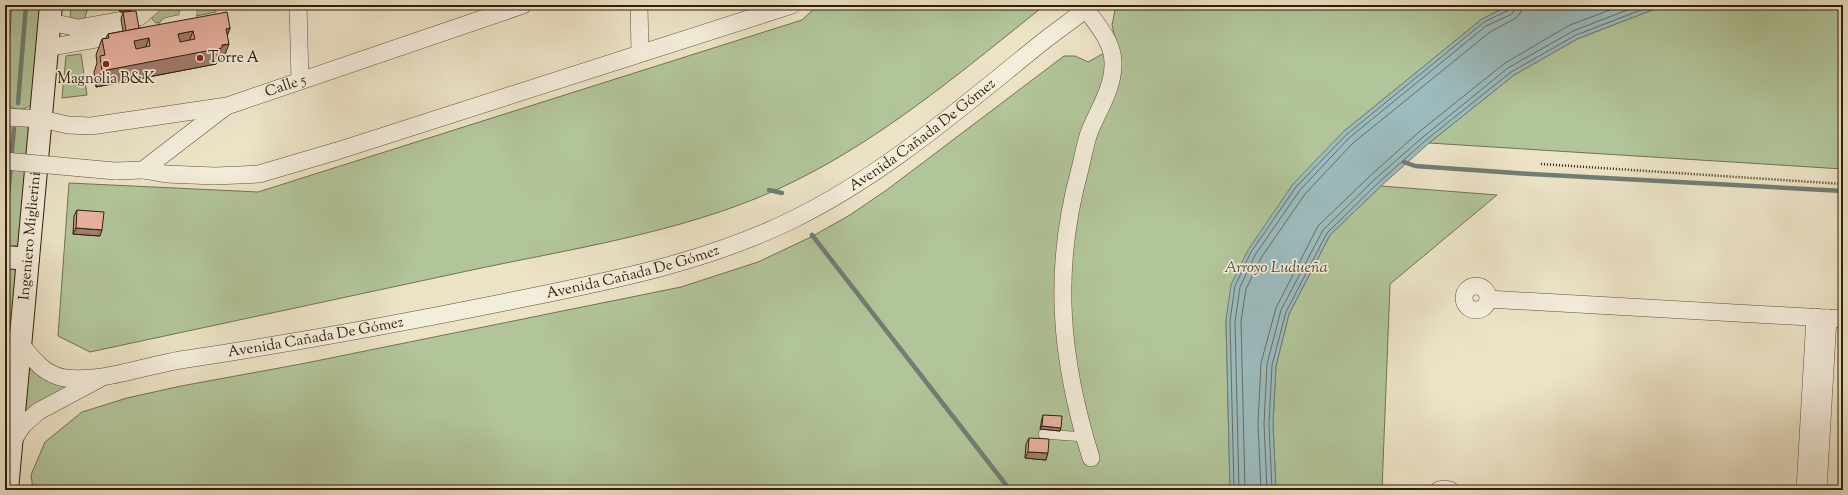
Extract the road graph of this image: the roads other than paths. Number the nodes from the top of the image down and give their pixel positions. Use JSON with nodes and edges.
{"nodes":[{"id":1,"x":189,"y":5,"type":"edge"},
{"id":2,"x":298,"y":5,"type":"edge"},
{"id":3,"x":523,"y":5,"type":"edge"},
{"id":4,"x":639,"y":5,"type":"edge"},
{"id":5,"x":792,"y":5,"type":"edge"},
{"id":6,"x":148,"y":7,"type":"edge"},
{"id":7,"x":1089,"y":7,"type":"edge"},
{"id":8,"x":50,"y":14,"type":"edge"},
{"id":9,"x":151,"y":29,"type":"junction"},
{"id":10,"x":87,"y":33,"type":"junction"},
{"id":11,"x":47,"y":48,"type":"junction"},
{"id":12,"x":640,"y":53,"type":"junction"},
{"id":13,"x":300,"y":80,"type":"junction"},
{"id":14,"x":227,"y":106,"type":"junction"},
{"id":15,"x":5,"y":116,"type":"edge"},
{"id":16,"x":41,"y":119,"type":"junction"},
{"id":17,"x":5,"y":161,"type":"edge"},
{"id":18,"x":143,"y":170,"type":"junction"},
{"id":19,"x":5,"y":257,"type":"edge"},
{"id":20,"x":28,"y":259,"type":"junction"},
{"id":21,"x":1488,"y":298,"type":"dead end"},
{"id":22,"x":1829,"y":318,"type":"edge"},
{"id":23,"x":20,"y":343,"type":"junction"},
{"id":24,"x":106,"y":375,"type":"junction"},
{"id":25,"x":1043,"y":434,"type":"dead end"},
{"id":26,"x":1085,"y":437,"type":"junction"},
{"id":27,"x":11,"y":443,"type":"junction"},
{"id":28,"x":1091,"y":458,"type":"dead end"},
{"id":29,"x":7,"y":490,"type":"edge"},
{"id":30,"x":1439,"y":490,"type":"edge"},
{"id":31,"x":1450,"y":490,"type":"edge"},
{"id":32,"x":1805,"y":490,"type":"edge"},
{"id":33,"x":1818,"y":490,"type":"edge"}],
"edges":[{"from":1,"to":9,"type":"street"},
{"from":2,"to":13,"type":"street"},
{"from":3,"to":13,"type":"street","name":"Calle 5"},
{"from":4,"to":12,"type":"street"},
{"from":5,"to":12,"type":"street"},
{"from":6,"to":9,"type":"street"},
{"from":6,"to":10,"type":"street"},
{"from":7,"to":24,"type":"street","name":"Avenida Cañada De Gómez"},
{"from":7,"to":26,"type":"street"},
{"from":8,"to":10,"type":"street"},
{"from":8,"to":11,"type":"main road","name":"Ingeniero Miglierini"},
{"from":9,"to":10,"type":"street"},
{"from":10,"to":11,"type":"street"},
{"from":11,"to":16,"type":"main road","name":"Ingeniero Miglierini"},
{"from":12,"to":18,"type":"street"},
{"from":13,"to":14,"type":"street","name":"Calle 5"},
{"from":14,"to":16,"type":"street","name":"Calle 5"},
{"from":14,"to":18,"type":"street"},
{"from":15,"to":16,"type":"street","name":"Calle 5"},
{"from":16,"to":20,"type":"main road","name":"Ingeniero Miglierini"},
{"from":17,"to":18,"type":"street","bridge":true},
{"from":19,"to":20,"type":"main road"},
{"from":20,"to":23,"type":"main road","name":"Ingeniero Miglierini"},
{"from":21,"to":22,"type":"street"},
{"from":22,"to":32,"type":"street"},
{"from":22,"to":33,"type":"street"},
{"from":23,"to":24,"type":"street","name":"Avenida Cañada De Gómez"},
{"from":23,"to":27,"type":"main road","name":"Ingeniero Miglierini"},
{"from":24,"to":27,"type":"street","name":"Avenida Cañada De Gómez"},
{"from":25,"to":26,"type":"lane"},
{"from":26,"to":28,"type":"street"},
{"from":27,"to":29,"type":"main road","name":"Ingeniero Miglierini"},
{"from":30,"to":31,"type":"street"}]}
